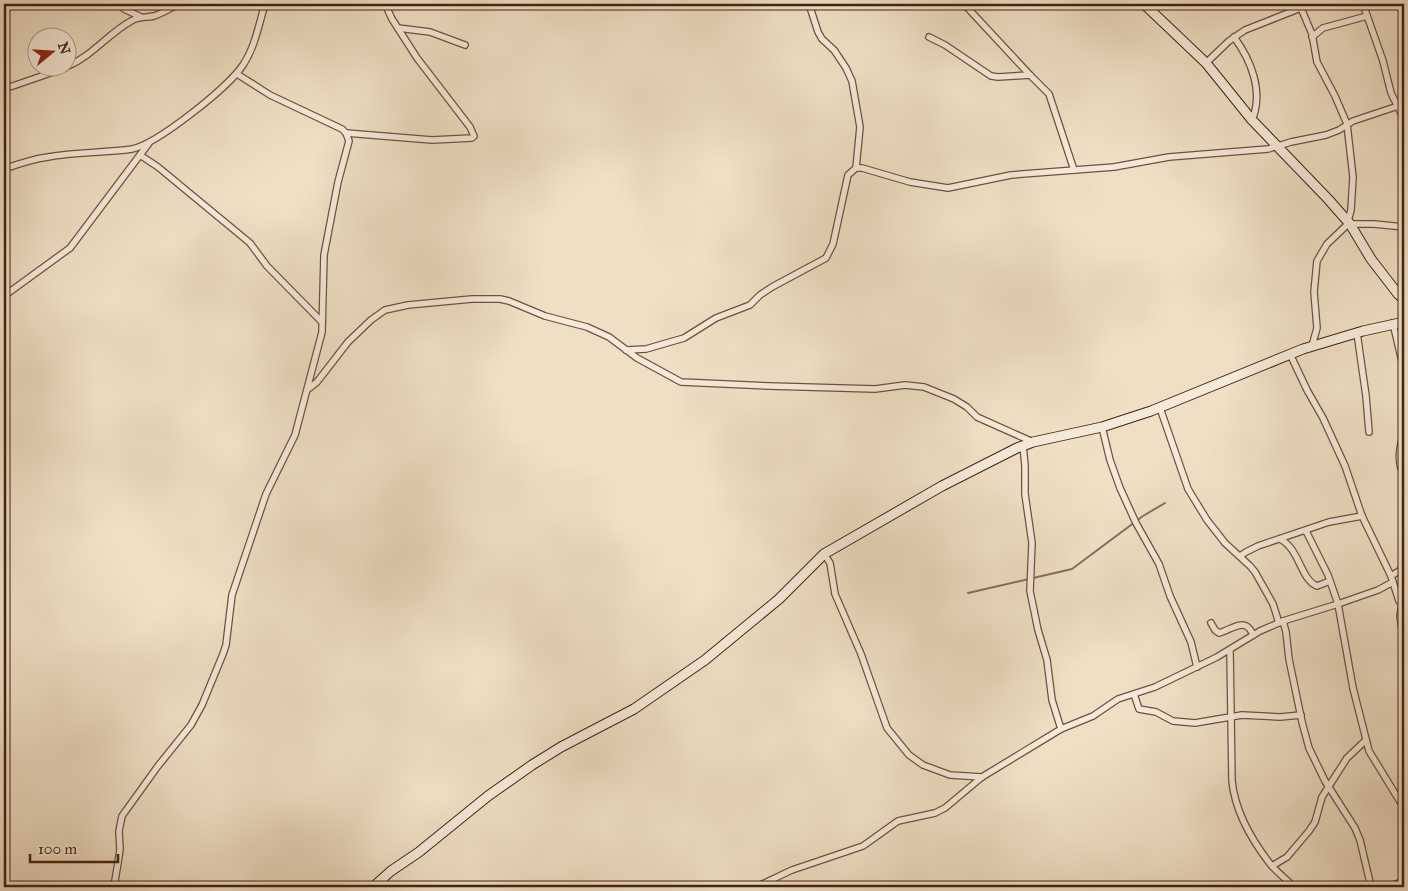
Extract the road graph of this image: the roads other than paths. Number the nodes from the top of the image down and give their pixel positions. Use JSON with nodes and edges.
{"nodes":[{"id":1,"x":120,"y":4,"type":"edge"},
{"id":2,"x":179,"y":4,"type":"edge"},
{"id":3,"x":265,"y":4,"type":"edge"},
{"id":4,"x":385,"y":4,"type":"edge"},
{"id":5,"x":809,"y":4,"type":"edge"},
{"id":6,"x":964,"y":4,"type":"edge"},
{"id":7,"x":1144,"y":4,"type":"edge"},
{"id":8,"x":1311,"y":4,"type":"edge"},
{"id":9,"x":1363,"y":4,"type":"edge"},
{"id":10,"x":1301,"y":8,"type":"junction"},
{"id":11,"x":1367,"y":16,"type":"junction"},
{"id":12,"x":141,"y":17,"type":"junction"},
{"id":13,"x":398,"y":28,"type":"junction"},
{"id":14,"x":929,"y":37,"type":"dead end"},
{"id":15,"x":1234,"y":37,"type":"junction"},
{"id":16,"x":1312,"y":37,"type":"junction"},
{"id":17,"x":465,"y":45,"type":"dead end"},
{"id":18,"x":78,"y":61,"type":"edge"},
{"id":19,"x":1206,"y":63,"type":"junction"},
{"id":20,"x":237,"y":74,"type":"junction"},
{"id":21,"x":1030,"y":76,"type":"junction"},
{"id":22,"x":35,"y":78,"type":"edge"},
{"id":23,"x":4,"y":89,"type":"edge"},
{"id":24,"x":1401,"y":105,"type":"edge"},
{"id":25,"x":1252,"y":120,"type":"junction"},
{"id":26,"x":1347,"y":124,"type":"junction"},
{"id":27,"x":1404,"y":132,"type":"edge"},
{"id":28,"x":346,"y":133,"type":"junction"},
{"id":29,"x":149,"y":143,"type":"junction"},
{"id":30,"x":1277,"y":146,"type":"junction"},
{"id":31,"x":140,"y":155,"type":"junction"},
{"id":32,"x":856,"y":168,"type":"junction"},
{"id":33,"x":4,"y":169,"type":"edge"},
{"id":34,"x":1074,"y":170,"type":"junction"},
{"id":35,"x":1349,"y":223,"type":"junction"},
{"id":36,"x":1404,"y":227,"type":"edge"},
{"id":37,"x":4,"y":296,"type":"edge"},
{"id":38,"x":1404,"y":299,"type":"edge"},
{"id":39,"x":322,"y":322,"type":"junction"},
{"id":40,"x":1404,"y":322,"type":"edge"},
{"id":41,"x":1393,"y":323,"type":"junction"},
{"id":42,"x":1356,"y":333,"type":"junction"},
{"id":43,"x":1312,"y":346,"type":"junction"},
{"id":44,"x":626,"y":350,"type":"junction"},
{"id":45,"x":1290,"y":354,"type":"junction"},
{"id":46,"x":1404,"y":370,"type":"edge"},
{"id":47,"x":308,"y":389,"type":"junction"},
{"id":48,"x":1160,"y":408,"type":"junction"},
{"id":49,"x":1102,"y":427,"type":"junction"},
{"id":50,"x":1369,"y":432,"type":"dead end"},
{"id":51,"x":1404,"y":432,"type":"edge"},
{"id":52,"x":1033,"y":442,"type":"junction"},
{"id":53,"x":1023,"y":446,"type":"junction"},
{"id":54,"x":1404,"y":475,"type":"edge"},
{"id":55,"x":1362,"y":516,"type":"junction"},
{"id":56,"x":1306,"y":531,"type":"junction"},
{"id":57,"x":1280,"y":539,"type":"junction"},
{"id":58,"x":824,"y":554,"type":"junction"},
{"id":59,"x":1240,"y":556,"type":"junction"},
{"id":60,"x":1404,"y":568,"type":"edge"},
{"id":61,"x":1392,"y":579,"type":"junction"},
{"id":62,"x":1330,"y":581,"type":"junction"},
{"id":63,"x":1338,"y":604,"type":"junction"},
{"id":64,"x":1403,"y":606,"type":"edge"},
{"id":65,"x":1281,"y":622,"type":"junction"},
{"id":66,"x":1211,"y":623,"type":"dead end"},
{"id":67,"x":1253,"y":635,"type":"junction"},
{"id":68,"x":1404,"y":642,"type":"edge"},
{"id":69,"x":1230,"y":650,"type":"junction"},
{"id":70,"x":1197,"y":667,"type":"junction"},
{"id":71,"x":1134,"y":694,"type":"junction"},
{"id":72,"x":1301,"y":715,"type":"junction"},
{"id":73,"x":1231,"y":717,"type":"junction"},
{"id":74,"x":1061,"y":729,"type":"junction"},
{"id":75,"x":1366,"y":740,"type":"junction"},
{"id":76,"x":982,"y":777,"type":"junction"},
{"id":77,"x":1329,"y":787,"type":"junction"},
{"id":78,"x":1404,"y":808,"type":"edge"},
{"id":79,"x":1272,"y":866,"type":"junction"},
{"id":80,"x":1404,"y":881,"type":"edge"},
{"id":81,"x":114,"y":887,"type":"edge"},
{"id":82,"x":373,"y":887,"type":"edge"},
{"id":83,"x":756,"y":887,"type":"edge"},
{"id":84,"x":1294,"y":887,"type":"edge"},
{"id":85,"x":1371,"y":887,"type":"edge"},
{"id":86,"x":1390,"y":887,"type":"edge"}],
"edges":[{"from":1,"to":12,"type":"street"},
{"from":2,"to":12,"type":"street"},
{"from":3,"to":20,"type":"street"},
{"from":4,"to":13,"type":"street"},
{"from":5,"to":32,"type":"street"},
{"from":6,"to":21,"type":"street"},
{"from":7,"to":19,"type":"street"},
{"from":8,"to":10,"type":"street"},
{"from":9,"to":11,"type":"street"},
{"from":10,"to":15,"type":"street"},
{"from":10,"to":16,"type":"street"},
{"from":11,"to":16,"type":"street"},
{"from":11,"to":24,"type":"street"},
{"from":12,"to":18,"type":"street"},
{"from":13,"to":17,"type":"street"},
{"from":13,"to":28,"type":"street"},
{"from":14,"to":21,"type":"street"},
{"from":15,"to":19,"type":"street"},
{"from":15,"to":25,"type":"street"},
{"from":16,"to":26,"type":"street"},
{"from":19,"to":25,"type":"street"},
{"from":20,"to":28,"type":"street"},
{"from":20,"to":29,"type":"street"},
{"from":21,"to":34,"type":"street"},
{"from":22,"to":23,"type":"street"},
{"from":24,"to":26,"type":"street"},
{"from":24,"to":27,"type":"street"},
{"from":25,"to":30,"type":"street"},
{"from":26,"to":30,"type":"street"},
{"from":26,"to":35,"type":"street"},
{"from":28,"to":39,"type":"street"},
{"from":29,"to":31,"type":"street"},
{"from":29,"to":33,"type":"street"},
{"from":30,"to":34,"type":"street"},
{"from":30,"to":35,"type":"street"},
{"from":31,"to":37,"type":"street"},
{"from":31,"to":39,"type":"street"},
{"from":32,"to":34,"type":"street"},
{"from":32,"to":44,"type":"street"},
{"from":35,"to":36,"type":"street"},
{"from":35,"to":38,"type":"street"},
{"from":35,"to":43,"type":"street"},
{"from":39,"to":47,"type":"street"},
{"from":40,"to":41,"type":"street"},
{"from":41,"to":42,"type":"street"},
{"from":41,"to":46,"type":"street"},
{"from":42,"to":43,"type":"street"},
{"from":42,"to":50,"type":"street"},
{"from":43,"to":45,"type":"street"},
{"from":44,"to":47,"type":"street"},
{"from":44,"to":52,"type":"street"},
{"from":45,"to":48,"type":"street"},
{"from":45,"to":55,"type":"street"},
{"from":47,"to":81,"type":"street"},
{"from":48,"to":49,"type":"street"},
{"from":48,"to":59,"type":"street"},
{"from":49,"to":52,"type":"street"},
{"from":49,"to":70,"type":"street"},
{"from":51,"to":54,"type":"street"},
{"from":52,"to":53,"type":"street"},
{"from":53,"to":58,"type":"street"},
{"from":53,"to":74,"type":"street"},
{"from":55,"to":56,"type":"street"},
{"from":55,"to":61,"type":"street"},
{"from":56,"to":57,"type":"street"},
{"from":56,"to":62,"type":"street"},
{"from":57,"to":59,"type":"street"},
{"from":57,"to":62,"type":"street"},
{"from":58,"to":76,"type":"street"},
{"from":58,"to":82,"type":"street"},
{"from":59,"to":65,"type":"street"},
{"from":60,"to":61,"type":"street"},
{"from":61,"to":63,"type":"street"},
{"from":61,"to":64,"type":"street"},
{"from":62,"to":63,"type":"street"},
{"from":63,"to":65,"type":"street"},
{"from":63,"to":75,"type":"street"},
{"from":64,"to":68,"type":"street"},
{"from":65,"to":67,"type":"street"},
{"from":65,"to":72,"type":"street"},
{"from":66,"to":67,"type":"street"},
{"from":67,"to":69,"type":"street"},
{"from":69,"to":70,"type":"street"},
{"from":69,"to":73,"type":"street"},
{"from":70,"to":71,"type":"street"},
{"from":71,"to":73,"type":"street"},
{"from":71,"to":74,"type":"street"},
{"from":72,"to":73,"type":"street"},
{"from":72,"to":77,"type":"street"},
{"from":73,"to":79,"type":"street"},
{"from":74,"to":76,"type":"street"},
{"from":75,"to":77,"type":"street"},
{"from":75,"to":78,"type":"street"},
{"from":76,"to":83,"type":"street"},
{"from":77,"to":79,"type":"street"},
{"from":77,"to":85,"type":"street"},
{"from":79,"to":84,"type":"street"},
{"from":80,"to":86,"type":"street"}]}
